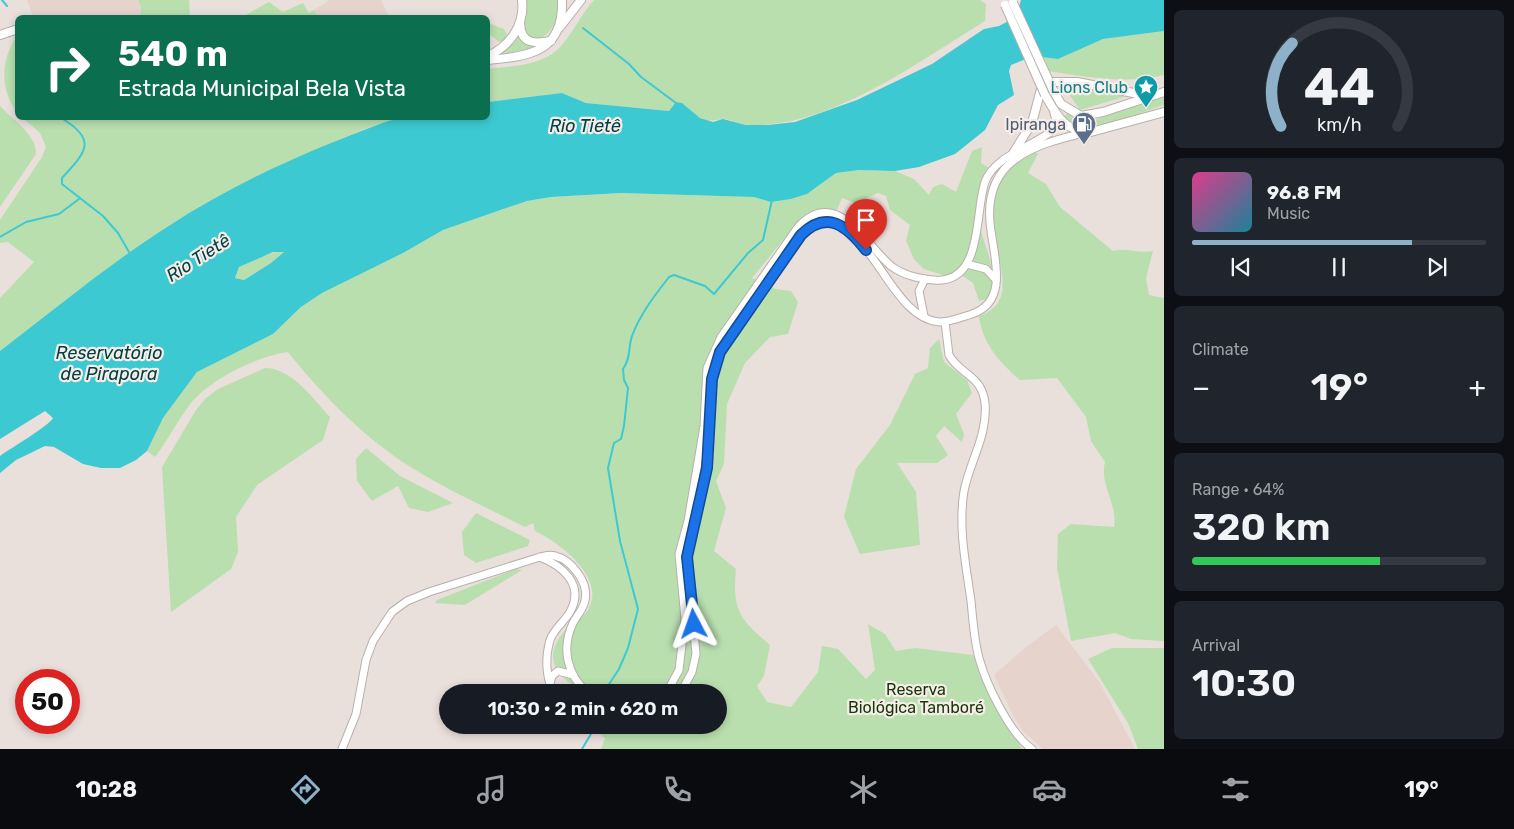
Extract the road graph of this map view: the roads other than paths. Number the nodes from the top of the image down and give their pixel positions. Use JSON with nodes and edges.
{"nodes":[{"id":1,"x":522,"y":0,"type":"edge"},
{"id":2,"x":562,"y":0,"type":"edge"},
{"id":3,"x":581,"y":0,"type":"edge"},
{"id":4,"x":1008,"y":2,"type":"edge"},
{"id":5,"x":520,"y":24,"type":"junction"},
{"id":6,"x":560,"y":27,"type":"junction"},
{"id":7,"x":15,"y":30,"type":"edge"},
{"id":8,"x":0,"y":34,"type":"edge"},
{"id":9,"x":551,"y":40,"type":"junction"},
{"id":10,"x":490,"y":55,"type":"edge"},
{"id":11,"x":490,"y":60,"type":"edge"},
{"id":12,"x":1164,"y":92,"type":"edge"},
{"id":13,"x":1149,"y":96,"type":"junction"},
{"id":14,"x":1051,"y":105,"type":"junction"},
{"id":15,"x":1162,"y":112,"type":"edge"},
{"id":16,"x":1091,"y":132,"type":"junction"},
{"id":17,"x":1012,"y":155,"type":"junction"},
{"id":18,"x":967,"y":264,"type":"junction"},
{"id":19,"x":925,"y":279,"type":"junction"},
{"id":20,"x":996,"y":280,"type":"junction"},
{"id":21,"x":924,"y":316,"type":"junction"},
{"id":22,"x":946,"y":322,"type":"junction"},
{"id":23,"x":540,"y":557,"type":"junction"},
{"id":24,"x":573,"y":675,"type":"junction"},
{"id":25,"x":550,"y":684,"type":"edge"},
{"id":26,"x":550,"y":684,"type":"edge"},
{"id":27,"x":578,"y":684,"type":"edge"},
{"id":28,"x":671,"y":684,"type":"edge"},
{"id":29,"x":685,"y":684,"type":"edge"},
{"id":30,"x":342,"y":749,"type":"edge"},
{"id":31,"x":1032,"y":749,"type":"edge"}],
"edges":[{"from":1,"to":5,"type":"main road"},
{"from":2,"to":6,"type":"main road"},
{"from":3,"to":6,"type":"main road"},
{"from":4,"to":13,"type":"main road","bridge":true},
{"from":4,"to":14,"type":"main road","bridge":true},
{"from":5,"to":9,"type":"main road"},
{"from":5,"to":10,"type":"main road"},
{"from":6,"to":9,"type":"main road"},
{"from":7,"to":8,"type":"main road"},
{"from":9,"to":11,"type":"main road"},
{"from":12,"to":13,"type":"main road"},
{"from":13,"to":17,"type":"main road"},
{"from":14,"to":16,"type":"main road"},
{"from":14,"to":17,"type":"main road"},
{"from":15,"to":16,"type":"main road"},
{"from":16,"to":20,"type":"main road"},
{"from":17,"to":18,"type":"main road"},
{"from":18,"to":19,"type":"main road"},
{"from":18,"to":20,"type":"main road"},
{"from":19,"to":21,"type":"main road"},
{"from":19,"to":28,"type":"main road"},
{"from":20,"to":22,"type":"main road"},
{"from":21,"to":22,"type":"main road"},
{"from":21,"to":29,"type":"main road"},
{"from":22,"to":31,"type":"main road"},
{"from":23,"to":24,"type":"main road"},
{"from":23,"to":26,"type":"main road"},
{"from":23,"to":30,"type":"main road"},
{"from":24,"to":25,"type":"main road"},
{"from":24,"to":27,"type":"main road"}]}
